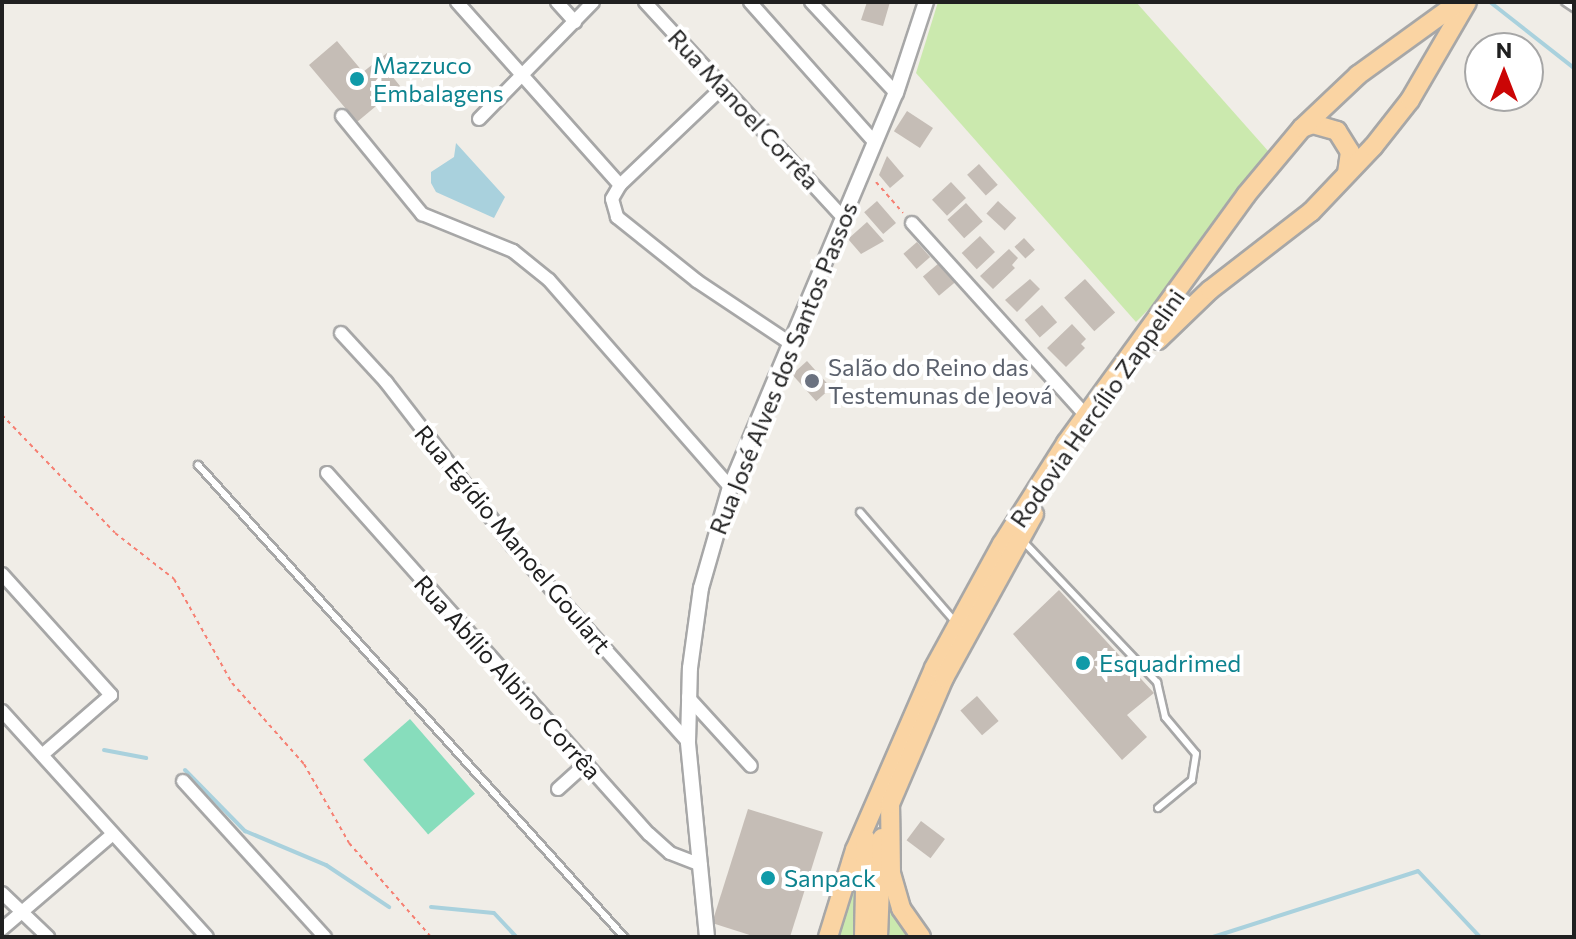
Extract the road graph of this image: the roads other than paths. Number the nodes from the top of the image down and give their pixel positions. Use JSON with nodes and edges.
{"nodes":[{"id":1,"x":457,"y":2,"type":"edge"},
{"id":2,"x":557,"y":2,"type":"edge"},
{"id":3,"x":593,"y":2,"type":"edge"},
{"id":4,"x":645,"y":2,"type":"edge"},
{"id":5,"x":750,"y":2,"type":"edge"},
{"id":6,"x":811,"y":2,"type":"edge"},
{"id":7,"x":926,"y":2,"type":"edge"},
{"id":8,"x":1459,"y":2,"type":"edge"},
{"id":9,"x":1467,"y":2,"type":"edge"},
{"id":10,"x":1565,"y":2,"type":"edge"},
{"id":11,"x":1574,"y":8,"type":"edge"},
{"id":12,"x":575,"y":22,"type":"junction"},
{"id":13,"x":524,"y":77,"type":"junction"},
{"id":14,"x":723,"y":87,"type":"junction"},
{"id":15,"x":896,"y":93,"type":"junction"},
{"id":16,"x":342,"y":116,"type":"dead end"},
{"id":17,"x":479,"y":119,"type":"dead end"},
{"id":18,"x":1302,"y":128,"type":"junction"},
{"id":19,"x":875,"y":143,"type":"junction"},
{"id":20,"x":1346,"y":176,"type":"junction"},
{"id":21,"x":620,"y":185,"type":"junction"},
{"id":22,"x":843,"y":217,"type":"junction"},
{"id":23,"x":912,"y":223,"type":"road end"},
{"id":24,"x":341,"y":333,"type":"dead end"},
{"id":25,"x":790,"y":343,"type":"junction"},
{"id":26,"x":1087,"y":417,"type":"junction"},
{"id":27,"x":198,"y":465,"type":"dead end"},
{"id":28,"x":327,"y":473,"type":"dead end"},
{"id":29,"x":730,"y":487,"type":"junction"},
{"id":30,"x":860,"y":512,"type":"dead end"},
{"id":31,"x":1020,"y":538,"type":"junction"},
{"id":32,"x":2,"y":574,"type":"edge"},
{"id":33,"x":957,"y":624,"type":"junction"},
{"id":34,"x":688,"y":697,"type":"junction"},
{"id":35,"x":2,"y":711,"type":"edge"},
{"id":36,"x":688,"y":742,"type":"junction"},
{"id":37,"x":42,"y":755,"type":"junction"},
{"id":38,"x":586,"y":764,"type":"junction"},
{"id":39,"x":751,"y":766,"type":"dead end"},
{"id":40,"x":183,"y":781,"type":"dead end"},
{"id":41,"x":558,"y":789,"type":"dead end"},
{"id":42,"x":881,"y":806,"type":"junction"},
{"id":43,"x":1158,"y":808,"type":"dead end"},
{"id":44,"x":113,"y":834,"type":"junction"},
{"id":45,"x":701,"y":865,"type":"junction"},
{"id":46,"x":2,"y":893,"type":"edge"},
{"id":47,"x":25,"y":912,"type":"junction"},
{"id":48,"x":2,"y":929,"type":"edge"},
{"id":49,"x":48,"y":937,"type":"edge"},
{"id":50,"x":207,"y":937,"type":"edge"},
{"id":51,"x":325,"y":937,"type":"edge"},
{"id":52,"x":624,"y":937,"type":"edge"},
{"id":53,"x":707,"y":937,"type":"edge"},
{"id":54,"x":828,"y":937,"type":"edge"},
{"id":55,"x":864,"y":937,"type":"edge"},
{"id":56,"x":878,"y":937,"type":"edge"},
{"id":57,"x":921,"y":937,"type":"edge"}],
"edges":[{"from":1,"to":13,"type":"street"},
{"from":2,"to":12,"type":"street"},
{"from":3,"to":12,"type":"street"},
{"from":4,"to":14,"type":"street","name":"Rua Manoel Corrêa"},
{"from":5,"to":19,"type":"street"},
{"from":6,"to":15,"type":"street"},
{"from":7,"to":15,"type":"street","name":"Rua José Alves dos Santos Passos"},
{"from":8,"to":18,"type":"main road","name":"Rodovia Hercílio Zappelini"},
{"from":9,"to":20,"type":"main road","name":"Rodovia Hercílio Zappelini"},
{"from":10,"to":11,"type":"lane"},
{"from":12,"to":13,"type":"street"},
{"from":13,"to":17,"type":"street"},
{"from":13,"to":21,"type":"street"},
{"from":14,"to":21,"type":"street"},
{"from":14,"to":22,"type":"street","name":"Rua Manoel Corrêa"},
{"from":15,"to":19,"type":"street","name":"Rua José Alves dos Santos Passos"},
{"from":16,"to":29,"type":"street"},
{"from":18,"to":20,"type":"main road"},
{"from":18,"to":26,"type":"main road","name":"Rodovia Hercílio Zappelini"},
{"from":19,"to":22,"type":"street","name":"Rua José Alves dos Santos Passos"},
{"from":20,"to":31,"type":"main road","name":"Rodovia Hercílio Zappelini"},
{"from":21,"to":25,"type":"street"},
{"from":22,"to":25,"type":"street","name":"Rua José Alves dos Santos Passos"},
{"from":23,"to":26,"type":"street"},
{"from":24,"to":36,"type":"street","name":"Rua Egídio Manoel Goulart"},
{"from":25,"to":29,"type":"street","name":"Rua José Alves dos Santos Passos"},
{"from":26,"to":33,"type":"main road","name":"Rodovia Hercílio Zappelini"},
{"from":27,"to":52,"type":"lane"},
{"from":28,"to":38,"type":"street","name":"Rua Abílio Albino Corrêa"},
{"from":29,"to":34,"type":"street","name":"Rua José Alves dos Santos Passos"},
{"from":30,"to":33,"type":"lane"},
{"from":31,"to":42,"type":"main road","name":"Rodovia Hercílio Zappelini"},
{"from":31,"to":43,"type":"lane"},
{"from":32,"to":37,"type":"street"},
{"from":33,"to":42,"type":"main road","name":"Rodovia Hercílio Zappelini"},
{"from":34,"to":36,"type":"street","name":"Rua José Alves dos Santos Passos"},
{"from":34,"to":39,"type":"street"},
{"from":35,"to":37,"type":"street"},
{"from":36,"to":45,"type":"street","name":"Rua José Alves dos Santos Passos"},
{"from":37,"to":44,"type":"street"},
{"from":38,"to":41,"type":"street"},
{"from":38,"to":45,"type":"street","name":"Rua Abílio Albino Corrêa"},
{"from":40,"to":51,"type":"street"},
{"from":42,"to":54,"type":"main road","name":"Rodovia Hercílio Zappelini"},
{"from":42,"to":55,"type":"main road"},
{"from":42,"to":56,"type":"main road"},
{"from":42,"to":57,"type":"main road","name":"Rodovia Hercílio Zappelini"},
{"from":44,"to":47,"type":"street"},
{"from":44,"to":50,"type":"street"},
{"from":45,"to":53,"type":"street","name":"Rua José Alves dos Santos Passos"},
{"from":46,"to":47,"type":"street"},
{"from":47,"to":48,"type":"street"},
{"from":47,"to":49,"type":"street"}]}
